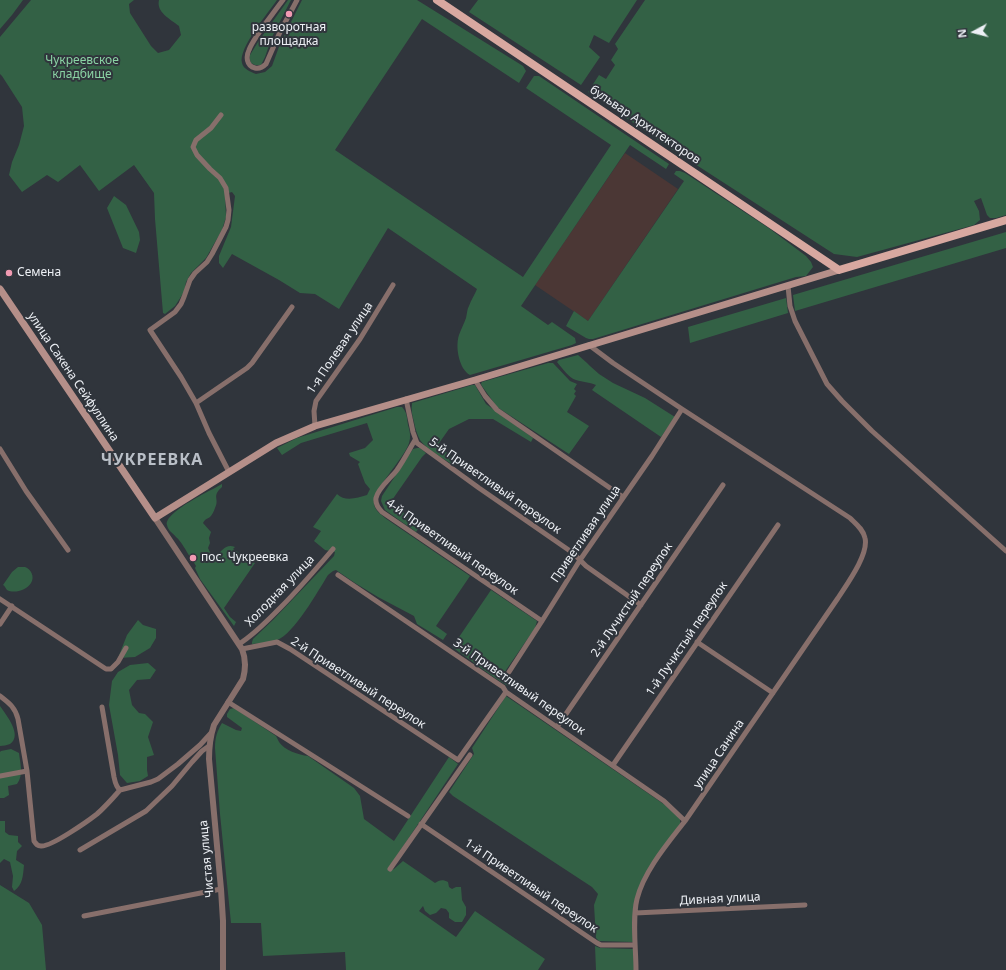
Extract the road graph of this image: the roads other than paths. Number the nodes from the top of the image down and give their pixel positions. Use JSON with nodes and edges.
{"nodes":[{"id":1,"x":283,"y":0,"type":"edge"},
{"id":2,"x":297,"y":0,"type":"edge"},
{"id":3,"x":437,"y":0,"type":"edge"},
{"id":4,"x":221,"y":115,"type":"dead end"},
{"id":5,"x":1006,"y":220,"type":"edge"},
{"id":6,"x":839,"y":270,"type":"junction"},
{"id":7,"x":393,"y":285,"type":"dead end"},
{"id":8,"x":788,"y":286,"type":"junction"},
{"id":9,"x":0,"y":289,"type":"edge"},
{"id":10,"x":292,"y":307,"type":"dead end"},
{"id":11,"x":589,"y":345,"type":"junction"},
{"id":12,"x":475,"y":380,"type":"junction"},
{"id":13,"x":406,"y":399,"type":"junction"},
{"id":14,"x":196,"y":402,"type":"junction"},
{"id":15,"x":682,"y":409,"type":"junction"},
{"id":16,"x":315,"y":426,"type":"junction"},
{"id":17,"x":415,"y":440,"type":"junction"},
{"id":18,"x":0,"y":450,"type":"edge"},
{"id":19,"x":229,"y":472,"type":"junction"},
{"id":20,"x":723,"y":485,"type":"dead end"},
{"id":21,"x":622,"y":497,"type":"junction"},
{"id":22,"x":155,"y":518,"type":"junction"},
{"id":23,"x":778,"y":525,"type":"dead end"},
{"id":24,"x":68,"y":550,"type":"dead end"},
{"id":25,"x":333,"y":550,"type":"dead end"},
{"id":26,"x":1006,"y":551,"type":"edge"},
{"id":27,"x":580,"y":560,"type":"junction"},
{"id":28,"x":338,"y":575,"type":"dead end"},
{"id":29,"x":0,"y":599,"type":"edge"},
{"id":30,"x":641,"y":605,"type":"junction"},
{"id":31,"x":12,"y":606,"type":"junction"},
{"id":32,"x":542,"y":622,"type":"junction"},
{"id":33,"x":0,"y":624,"type":"edge"},
{"id":34,"x":697,"y":642,"type":"junction"},
{"id":35,"x":240,"y":646,"type":"junction"},
{"id":36,"x":126,"y":648,"type":"dead end"},
{"id":37,"x":509,"y":672,"type":"dead end"},
{"id":38,"x":506,"y":692,"type":"junction"},
{"id":39,"x":773,"y":693,"type":"junction"},
{"id":40,"x":0,"y":696,"type":"edge"},
{"id":41,"x":228,"y":702,"type":"junction"},
{"id":42,"x":102,"y":707,"type":"dead end"},
{"id":43,"x":557,"y":727,"type":"junction"},
{"id":44,"x":211,"y":733,"type":"junction"},
{"id":45,"x":209,"y":746,"type":"junction"},
{"id":46,"x":470,"y":755,"type":"dead end"},
{"id":47,"x":613,"y":765,"type":"junction"},
{"id":48,"x":27,"y":771,"type":"junction"},
{"id":49,"x":0,"y":776,"type":"edge"},
{"id":50,"x":120,"y":790,"type":"junction"},
{"id":51,"x":408,"y":816,"type":"dead end"},
{"id":52,"x":685,"y":821,"type":"junction"},
{"id":53,"x":421,"y":824,"type":"junction"},
{"id":54,"x":80,"y":850,"type":"dead end"},
{"id":55,"x":390,"y":869,"type":"dead end"},
{"id":56,"x":221,"y":889,"type":"junction"},
{"id":57,"x":805,"y":905,"type":"dead end"},
{"id":58,"x":635,"y":913,"type":"junction"},
{"id":59,"x":84,"y":916,"type":"dead end"},
{"id":60,"x":635,"y":945,"type":"junction"},
{"id":61,"x":223,"y":970,"type":"edge"},
{"id":62,"x":636,"y":970,"type":"edge"}],
"edges":[{"from":1,"to":2,"type":"street"},
{"from":3,"to":6,"type":"main road","name":"бульвар Архитекторов"},
{"from":4,"to":14,"type":"street"},
{"from":5,"to":6,"type":"main road"},
{"from":6,"to":8,"type":"main road"},
{"from":7,"to":16,"type":"street","name":"1-я Полевая улица"},
{"from":8,"to":11,"type":"main road"},
{"from":8,"to":26,"type":"street"},
{"from":9,"to":22,"type":"main road","name":"улица Сакена Сейфуллина"},
{"from":10,"to":14,"type":"street"},
{"from":11,"to":12,"type":"main road"},
{"from":11,"to":15,"type":"street"},
{"from":12,"to":13,"type":"main road"},
{"from":12,"to":21,"type":"street"},
{"from":13,"to":16,"type":"main road"},
{"from":13,"to":17,"type":"street"},
{"from":14,"to":19,"type":"street"},
{"from":15,"to":21,"type":"street","name":"Приветливая улица"},
{"from":15,"to":39,"type":"street","name":"улица Санина"},
{"from":16,"to":19,"type":"main road"},
{"from":17,"to":27,"type":"street","name":"5-й Приветливый переулок"},
{"from":17,"to":32,"type":"street","name":"4-й Приветливый переулок"},
{"from":18,"to":24,"type":"street"},
{"from":19,"to":22,"type":"main road"},
{"from":20,"to":30,"type":"street","name":"2-й Лучистый переулок"},
{"from":21,"to":27,"type":"street","name":"Приветливая улица"},
{"from":22,"to":35,"type":"street","name":"улица Сакена Сейфуллина"},
{"from":23,"to":34,"type":"street","name":"1-й Лучистый переулок"},
{"from":25,"to":35,"type":"street","name":"Холодная улица"},
{"from":27,"to":30,"type":"street","name":"5-й Приветливый переулок"},
{"from":27,"to":32,"type":"street","name":"Приветливая улица"},
{"from":28,"to":38,"type":"street","name":"3-й Приветливый переулок"},
{"from":29,"to":31,"type":"street"},
{"from":30,"to":43,"type":"street","name":"2-й Лучистый переулок"},
{"from":31,"to":33,"type":"street"},
{"from":31,"to":36,"type":"street"},
{"from":32,"to":37,"type":"street","name":"Приветливая улица"},
{"from":34,"to":39,"type":"street"},
{"from":34,"to":47,"type":"street","name":"1-й Лучистый переулок"},
{"from":35,"to":38,"type":"street","name":"2-й Приветливый переулок"},
{"from":35,"to":41,"type":"street","name":"улица Сакена Сейфуллина"},
{"from":38,"to":43,"type":"street","name":"3-й Приветливый переулок"},
{"from":39,"to":52,"type":"street","name":"улица Санина"},
{"from":40,"to":48,"type":"street"},
{"from":41,"to":44,"type":"street","name":"улица Сакена Сейфуллина"},
{"from":41,"to":51,"type":"street"},
{"from":42,"to":50,"type":"street"},
{"from":43,"to":47,"type":"street","name":"3-й Приветливый переулок"},
{"from":44,"to":45,"type":"street","name":"улица Сакена Сейфуллина"},
{"from":44,"to":50,"type":"street"},
{"from":45,"to":54,"type":"street"},
{"from":45,"to":56,"type":"street","name":"Чистая улица"},
{"from":46,"to":53,"type":"street"},
{"from":47,"to":52,"type":"street","name":"3-й Приветливый переулок"},
{"from":48,"to":49,"type":"street"},
{"from":48,"to":50,"type":"street"},
{"from":52,"to":58,"type":"street","name":"улица Санина"},
{"from":53,"to":55,"type":"street"},
{"from":53,"to":60,"type":"street","name":"1-й Приветливый переулок"},
{"from":56,"to":59,"type":"street"},
{"from":56,"to":61,"type":"street","name":"Чистая улица"},
{"from":57,"to":58,"type":"street","name":"Дивная улица"},
{"from":58,"to":60,"type":"street","name":"улица Санина"},
{"from":60,"to":62,"type":"street","name":"улица Санина"}]}
